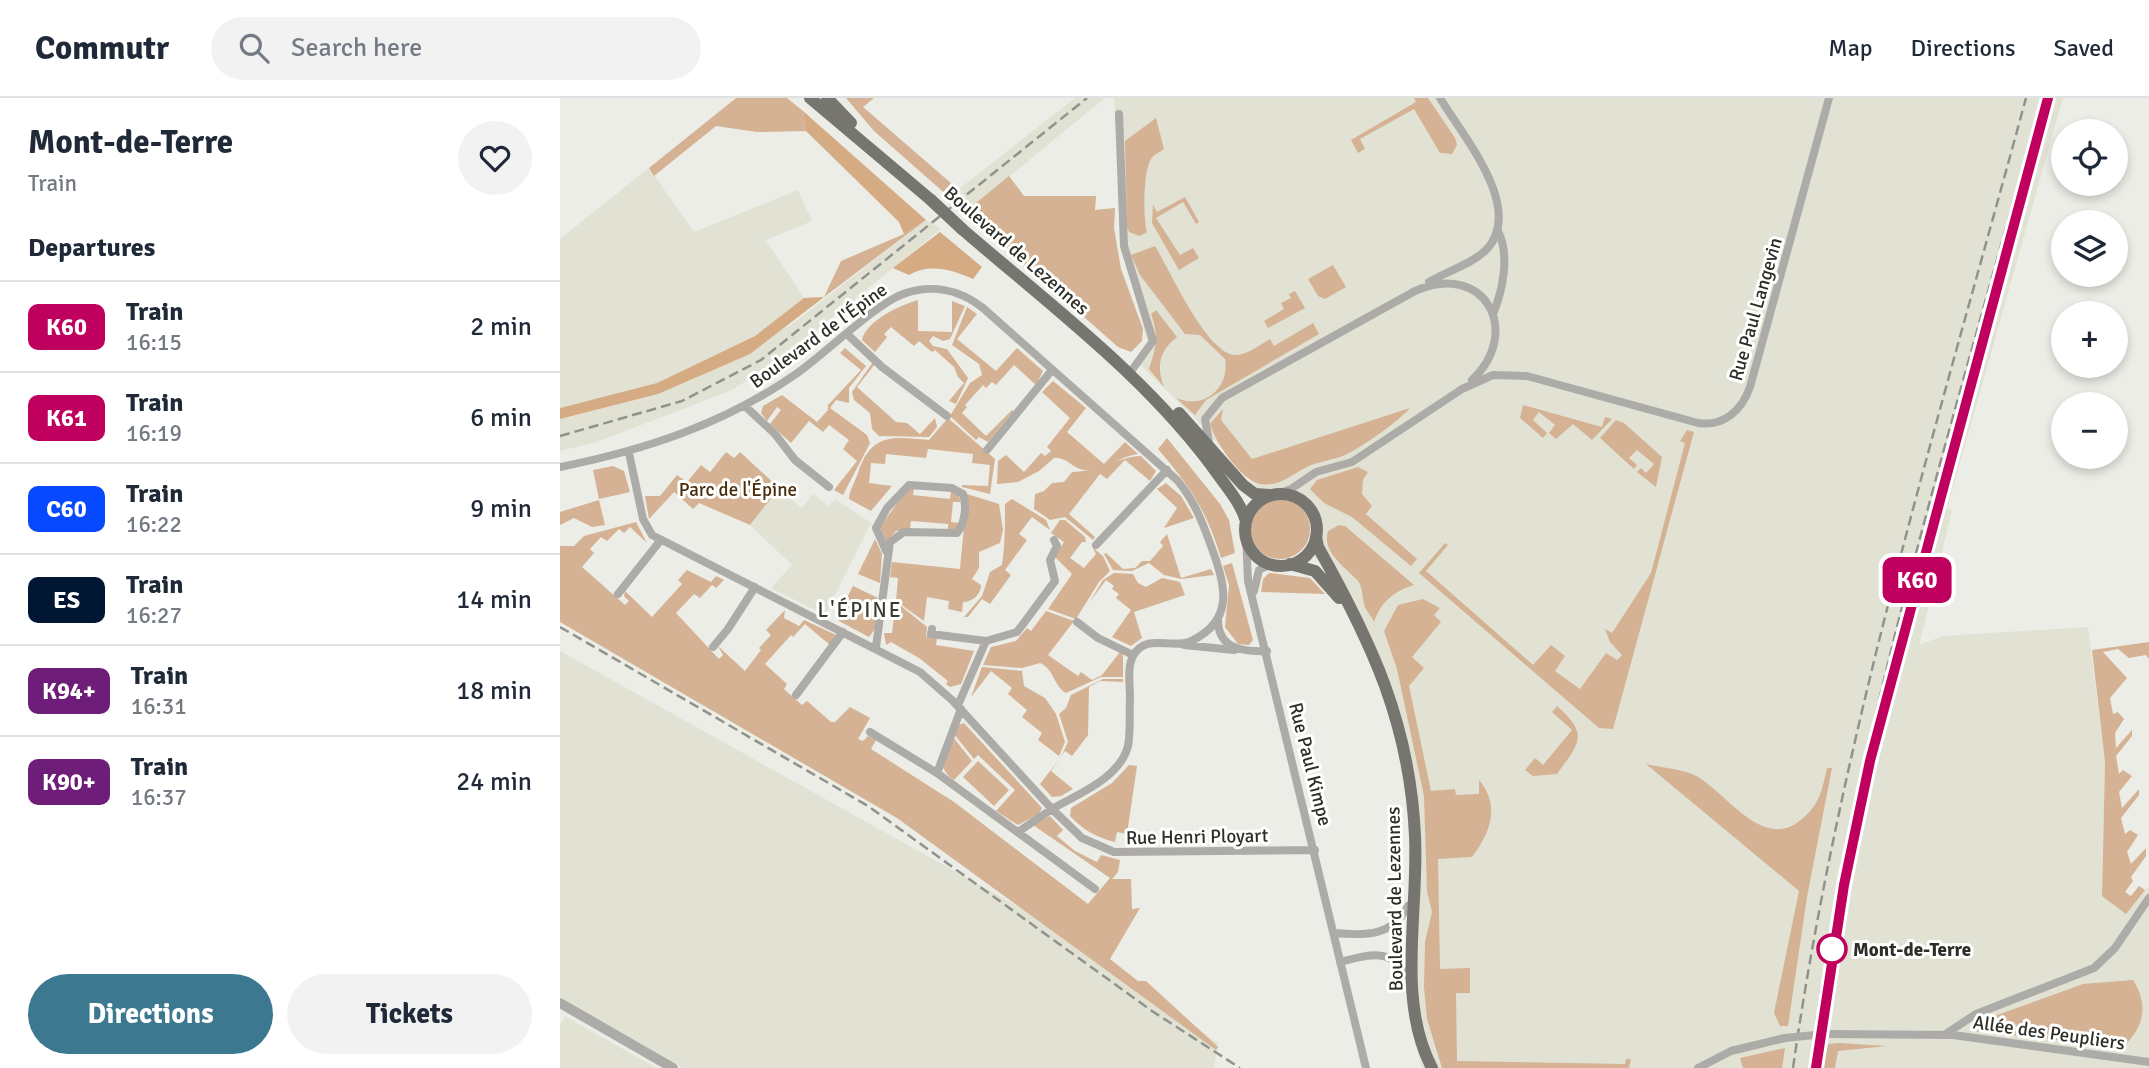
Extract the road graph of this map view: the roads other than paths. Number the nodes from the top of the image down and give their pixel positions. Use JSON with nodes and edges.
{"nodes":[{"id":1,"x":810,"y":98,"type":"edge"},
{"id":2,"x":827,"y":98,"type":"edge"},
{"id":3,"x":1440,"y":98,"type":"edge"},
{"id":4,"x":1829,"y":98,"type":"edge"},
{"id":5,"x":1119,"y":114,"type":"dead end"},
{"id":6,"x":879,"y":155,"type":"junction"},
{"id":7,"x":1498,"y":231,"type":"junction"},
{"id":8,"x":1415,"y":291,"type":"junction"},
{"id":9,"x":1493,"y":314,"type":"junction"},
{"id":10,"x":848,"y":335,"type":"junction"},
{"id":11,"x":1052,"y":370,"type":"junction"},
{"id":12,"x":1129,"y":374,"type":"junction"},
{"id":13,"x":1462,"y":389,"type":"junction"},
{"id":14,"x":745,"y":406,"type":"junction"},
{"id":15,"x":947,"y":416,"type":"dead end"},
{"id":16,"x":987,"y":450,"type":"dead end"},
{"id":17,"x":1214,"y":452,"type":"junction"},
{"id":18,"x":629,"y":453,"type":"junction"},
{"id":19,"x":560,"y":467,"type":"edge"},
{"id":20,"x":1167,"y":470,"type":"junction"},
{"id":21,"x":829,"y":488,"type":"dead end"},
{"id":22,"x":1274,"y":495,"type":"junction"},
{"id":23,"x":1246,"y":521,"type":"junction"},
{"id":24,"x":1246,"y":537,"type":"junction"},
{"id":25,"x":1316,"y":537,"type":"junction"},
{"id":26,"x":1054,"y":540,"type":"dead end"},
{"id":27,"x":660,"y":541,"type":"junction"},
{"id":28,"x":1096,"y":545,"type":"dead end"},
{"id":29,"x":886,"y":551,"type":"junction"},
{"id":30,"x":1271,"y":564,"type":"junction"},
{"id":31,"x":1290,"y":564,"type":"junction"},
{"id":32,"x":755,"y":587,"type":"junction"},
{"id":33,"x":618,"y":594,"type":"dead end"},
{"id":34,"x":1255,"y":604,"type":"junction"},
{"id":35,"x":1218,"y":618,"type":"junction"},
{"id":36,"x":1077,"y":622,"type":"dead end"},
{"id":37,"x":932,"y":629,"type":"dead end"},
{"id":38,"x":843,"y":632,"type":"junction"},
{"id":39,"x":986,"y":641,"type":"junction"},
{"id":40,"x":1181,"y":645,"type":"junction"},
{"id":41,"x":713,"y":647,"type":"dead end"},
{"id":42,"x":876,"y":647,"type":"junction"},
{"id":43,"x":1240,"y":651,"type":"junction"},
{"id":44,"x":1267,"y":651,"type":"junction"},
{"id":45,"x":1133,"y":655,"type":"junction"},
{"id":46,"x":796,"y":695,"type":"dead end"},
{"id":47,"x":959,"y":707,"type":"junction"},
{"id":48,"x":870,"y":732,"type":"dead end"},
{"id":49,"x":937,"y":773,"type":"junction"},
{"id":50,"x":1052,"y":809,"type":"junction"},
{"id":51,"x":1018,"y":831,"type":"junction"},
{"id":52,"x":1315,"y":850,"type":"junction"},
{"id":53,"x":1095,"y":889,"type":"dead end"},
{"id":54,"x":2149,"y":898,"type":"edge"},
{"id":55,"x":1408,"y":906,"type":"junction"},
{"id":56,"x":1334,"y":933,"type":"junction"},
{"id":57,"x":1340,"y":962,"type":"junction"},
{"id":58,"x":1407,"y":975,"type":"junction"},
{"id":59,"x":561,"y":1006,"type":"edge"},
{"id":60,"x":1944,"y":1035,"type":"junction"},
{"id":61,"x":2149,"y":1062,"type":"edge"},
{"id":62,"x":673,"y":1068,"type":"edge"},
{"id":63,"x":1366,"y":1068,"type":"edge"},
{"id":64,"x":1424,"y":1068,"type":"edge"},
{"id":65,"x":1432,"y":1068,"type":"edge"},
{"id":66,"x":1698,"y":1068,"type":"edge"}],
"edges":[{"from":1,"to":6,"type":"main road","name":"Boulevard de Lezennes"},
{"from":2,"to":6,"type":"main road","name":"Boulevard de Lezennes"},
{"from":3,"to":7,"type":"street","name":"Rue Paul Langevin"},
{"from":4,"to":13,"type":"street","name":"Rue Paul Langevin"},
{"from":5,"to":12,"type":"street"},
{"from":6,"to":12,"type":"main road","name":"Boulevard de Lezennes","bridge":true},
{"from":7,"to":8,"type":"street"},
{"from":7,"to":9,"type":"street","name":"Rue Paul Langevin"},
{"from":8,"to":9,"type":"street"},
{"from":8,"to":17,"type":"street"},
{"from":9,"to":13,"type":"street","name":"Rue Paul Langevin"},
{"from":10,"to":11,"type":"street","name":"Boulevard de l'Épine"},
{"from":10,"to":14,"type":"street","name":"Boulevard de l'Épine"},
{"from":10,"to":15,"type":"street"},
{"from":11,"to":16,"type":"street"},
{"from":11,"to":20,"type":"street","name":"Boulevard de l'Épine"},
{"from":12,"to":17,"type":"main road","name":"Boulevard de Lezennes"},
{"from":12,"to":23,"type":"main road","name":"Boulevard de Lezennes"},
{"from":13,"to":22,"type":"street","name":"Rue Paul Langevin"},
{"from":14,"to":18,"type":"street","name":"Boulevard de l'Épine"},
{"from":14,"to":21,"type":"street"},
{"from":17,"to":22,"type":"main road","name":"Boulevard de Lezennes"},
{"from":18,"to":19,"type":"street","name":"Boulevard de l'Épine"},
{"from":18,"to":27,"type":"street"},
{"from":20,"to":28,"type":"street"},
{"from":20,"to":35,"type":"street","name":"Boulevard de l'Épine"},
{"from":22,"to":23,"type":"main road"},
{"from":22,"to":25,"type":"main road"},
{"from":23,"to":24,"type":"main road"},
{"from":24,"to":30,"type":"main road"},
{"from":24,"to":34,"type":"street","name":"Rue Paul Kimpe"},
{"from":25,"to":31,"type":"main road"},
{"from":25,"to":65,"type":"main road","name":"Boulevard de Lezennes"},
{"from":26,"to":39,"type":"street"},
{"from":27,"to":32,"type":"street"},
{"from":27,"to":33,"type":"street"},
{"from":29,"to":29,"type":"street"},
{"from":29,"to":42,"type":"street"},
{"from":30,"to":31,"type":"main road"},
{"from":30,"to":34,"type":"street","name":"Rue Paul Kimpe"},
{"from":31,"to":55,"type":"main road","name":"Boulevard de Lezennes"},
{"from":32,"to":38,"type":"street"},
{"from":32,"to":41,"type":"street"},
{"from":34,"to":44,"type":"street","name":"Rue Paul Kimpe"},
{"from":35,"to":40,"type":"street"},
{"from":35,"to":43,"type":"street"},
{"from":36,"to":45,"type":"street"},
{"from":37,"to":39,"type":"street"},
{"from":38,"to":42,"type":"street"},
{"from":38,"to":46,"type":"street"},
{"from":39,"to":47,"type":"street"},
{"from":40,"to":43,"type":"street"},
{"from":40,"to":45,"type":"street"},
{"from":42,"to":47,"type":"street"},
{"from":43,"to":44,"type":"street"},
{"from":44,"to":52,"type":"street","name":"Rue Paul Kimpe"},
{"from":45,"to":50,"type":"street"},
{"from":47,"to":49,"type":"street"},
{"from":47,"to":50,"type":"street"},
{"from":48,"to":49,"type":"street"},
{"from":49,"to":51,"type":"street"},
{"from":50,"to":51,"type":"street"},
{"from":50,"to":52,"type":"street","name":"Rue Henri Ployart"},
{"from":51,"to":53,"type":"street"},
{"from":52,"to":56,"type":"street","name":"Rue Paul Kimpe"},
{"from":54,"to":60,"type":"street"},
{"from":55,"to":56,"type":"street"},
{"from":55,"to":58,"type":"main road","name":"Boulevard de Lezennes"},
{"from":56,"to":57,"type":"street","name":"Rue Paul Kimpe"},
{"from":57,"to":58,"type":"street"},
{"from":57,"to":63,"type":"street","name":"Rue Paul Kimpe"},
{"from":58,"to":64,"type":"main road","name":"Boulevard de Lezennes"},
{"from":59,"to":62,"type":"street"},
{"from":60,"to":61,"type":"street","name":"Allée des Peupliers"},
{"from":60,"to":66,"type":"street","name":"Allée des Peupliers","bridge":true}]}
